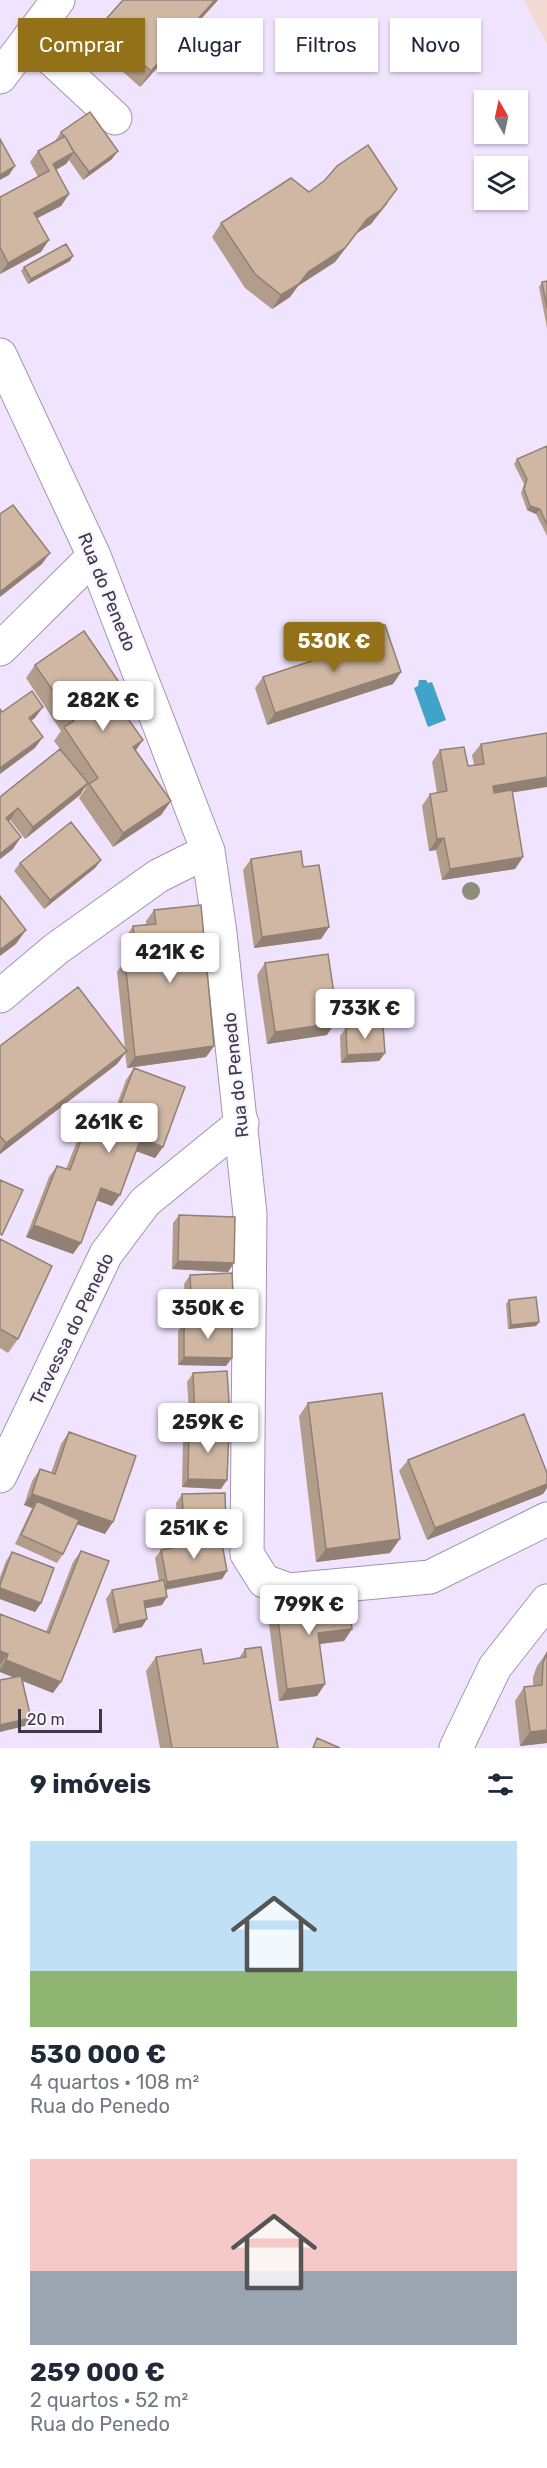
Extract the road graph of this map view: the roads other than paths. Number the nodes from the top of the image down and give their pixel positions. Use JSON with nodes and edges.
{"nodes":[{"id":1,"x":58,"y":0,"type":"edge"},
{"id":2,"x":44,"y":18,"type":"edge"},
{"id":3,"x":18,"y":53,"type":"edge"},
{"id":4,"x":66,"y":72,"type":"edge"},
{"id":5,"x":0,"y":77,"type":"edge"},
{"id":6,"x":115,"y":118,"type":"dead end"},
{"id":7,"x":0,"y":355,"type":"edge"},
{"id":8,"x":94,"y":556,"type":"junction"},
{"id":9,"x":0,"y":649,"type":"edge"},
{"id":10,"x":208,"y":851,"type":"junction"},
{"id":11,"x":0,"y":996,"type":"edge"},
{"id":12,"x":242,"y":1123,"type":"junction"},
{"id":13,"x":0,"y":1476,"type":"edge"},
{"id":14,"x":547,"y":1520,"type":"edge"},
{"id":15,"x":547,"y":1601,"type":"edge"},
{"id":16,"x":456,"y":1748,"type":"edge"}],
"edges":[{"from":1,"to":2,"type":"street"},
{"from":3,"to":5,"type":"street"},
{"from":4,"to":6,"type":"street"},
{"from":7,"to":8,"type":"street","name":"Rua do Penedo"},
{"from":8,"to":9,"type":"street"},
{"from":8,"to":10,"type":"street","name":"Rua do Penedo"},
{"from":10,"to":11,"type":"street"},
{"from":10,"to":12,"type":"street","name":"Rua do Penedo"},
{"from":12,"to":13,"type":"street","name":"Travessa do Penedo"},
{"from":12,"to":14,"type":"street","name":"Rua do Penedo"},
{"from":15,"to":16,"type":"street"}]}
